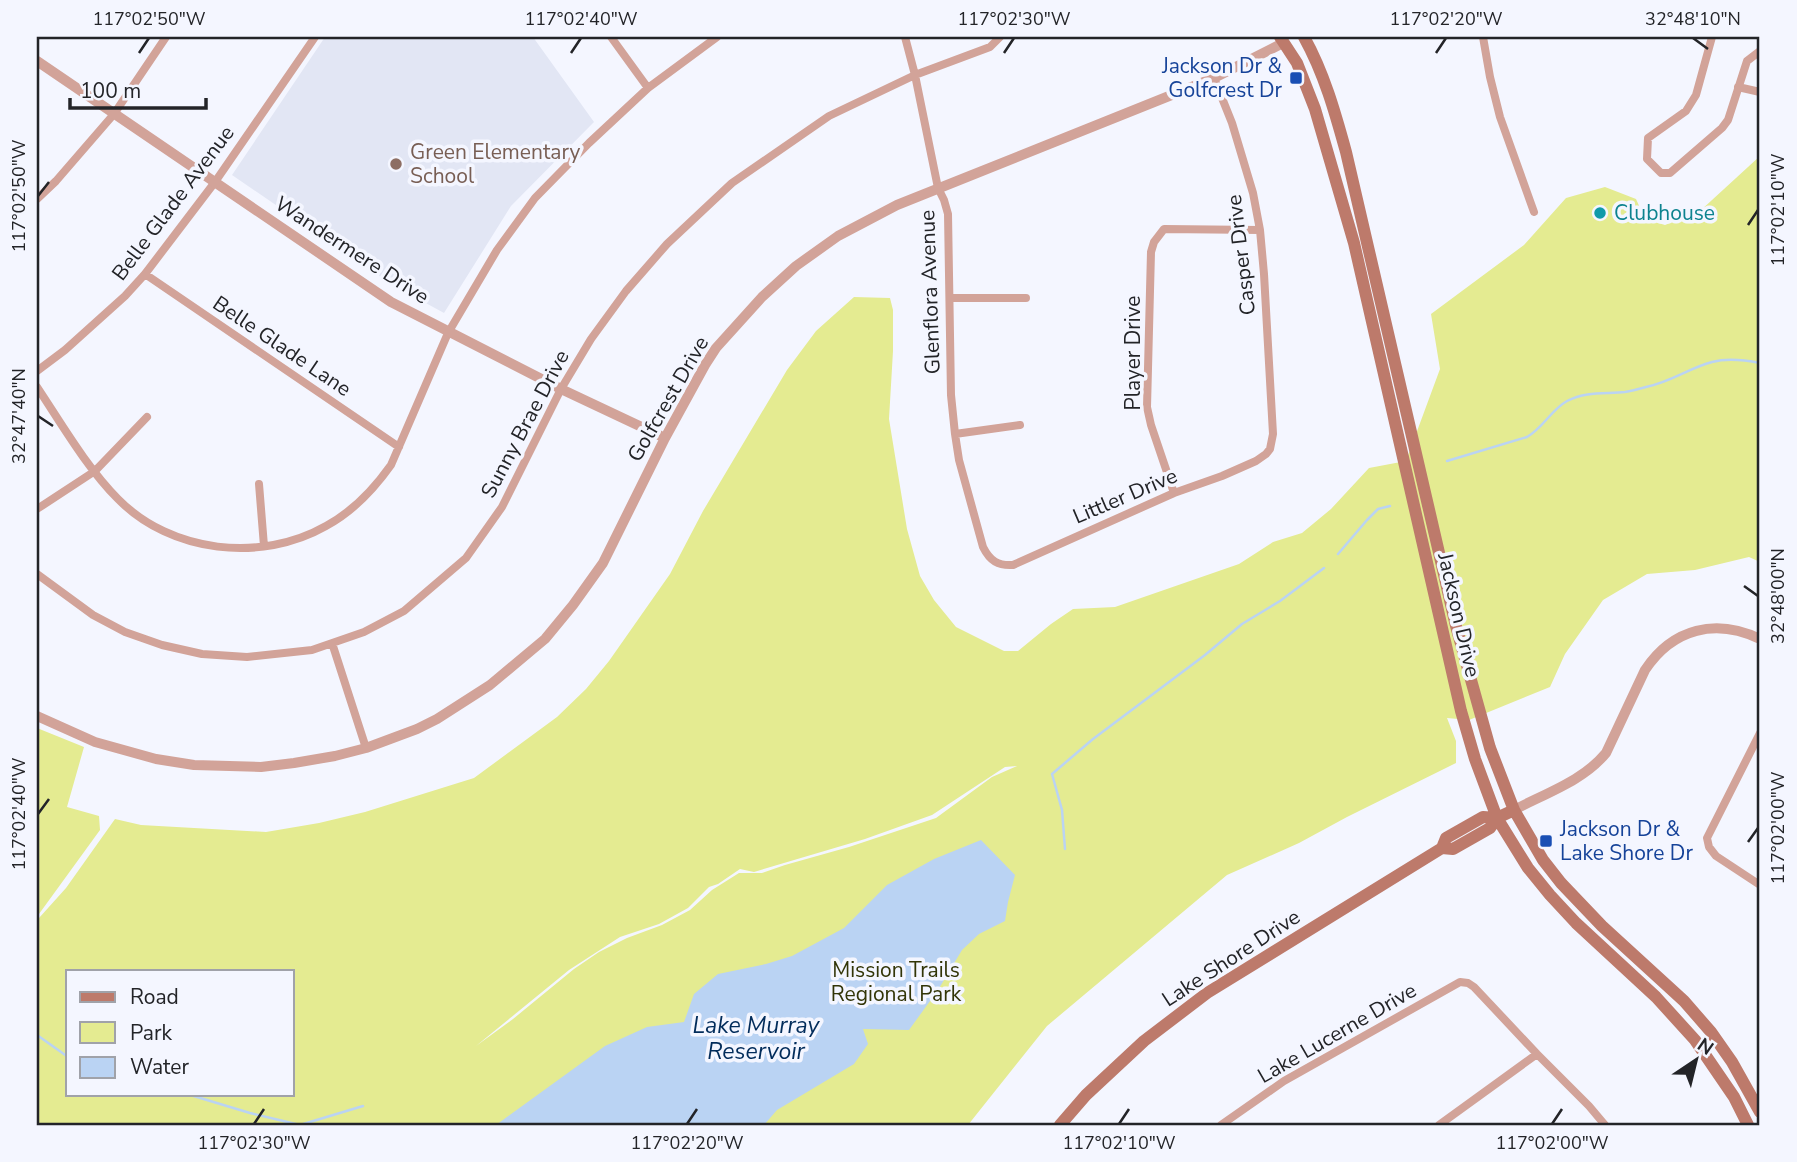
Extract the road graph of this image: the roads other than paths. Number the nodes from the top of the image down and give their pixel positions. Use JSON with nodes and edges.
{"nodes":[{"id":1,"x":166,"y":37,"type":"edge"},
{"id":2,"x":314,"y":37,"type":"edge"},
{"id":3,"x":611,"y":37,"type":"edge"},
{"id":4,"x":717,"y":37,"type":"edge"},
{"id":5,"x":905,"y":37,"type":"edge"},
{"id":6,"x":1000,"y":37,"type":"edge"},
{"id":7,"x":1296,"y":37,"type":"edge"},
{"id":8,"x":1304,"y":37,"type":"edge"},
{"id":9,"x":1483,"y":37,"type":"edge"},
{"id":10,"x":1712,"y":37,"type":"edge"},
{"id":11,"x":1282,"y":40,"type":"edge"},
{"id":12,"x":1760,"y":51,"type":"edge"},
{"id":13,"x":37,"y":61,"type":"edge"},
{"id":14,"x":915,"y":75,"type":"junction"},
{"id":15,"x":1214,"y":78,"type":"junction"},
{"id":16,"x":1738,"y":87,"type":"junction"},
{"id":17,"x":648,"y":88,"type":"junction"},
{"id":18,"x":1760,"y":92,"type":"edge"},
{"id":19,"x":114,"y":114,"type":"junction"},
{"id":20,"x":215,"y":182,"type":"junction"},
{"id":21,"x":938,"y":188,"type":"junction"},
{"id":22,"x":37,"y":199,"type":"edge"},
{"id":23,"x":1534,"y":212,"type":"dead end"},
{"id":24,"x":1260,"y":230,"type":"junction"},
{"id":25,"x":145,"y":274,"type":"junction"},
{"id":26,"x":950,"y":298,"type":"junction"},
{"id":27,"x":1026,"y":298,"type":"dead end"},
{"id":28,"x":448,"y":333,"type":"junction"},
{"id":29,"x":37,"y":371,"type":"edge"},
{"id":30,"x":37,"y":387,"type":"edge"},
{"id":31,"x":561,"y":389,"type":"junction"},
{"id":32,"x":147,"y":417,"type":"dead end"},
{"id":33,"x":1020,"y":425,"type":"dead end"},
{"id":34,"x":955,"y":434,"type":"junction"},
{"id":35,"x":1273,"y":434,"type":"joint"},
{"id":36,"x":665,"y":438,"type":"junction"},
{"id":37,"x":400,"y":447,"type":"junction"},
{"id":38,"x":94,"y":471,"type":"junction"},
{"id":39,"x":259,"y":484,"type":"dead end"},
{"id":40,"x":1174,"y":493,"type":"junction"},
{"id":41,"x":37,"y":509,"type":"edge"},
{"id":42,"x":264,"y":546,"type":"junction"},
{"id":43,"x":983,"y":547,"type":"joint"},
{"id":44,"x":37,"y":574,"type":"edge"},
{"id":45,"x":1760,"y":639,"type":"edge"},
{"id":46,"x":332,"y":643,"type":"junction"},
{"id":47,"x":37,"y":716,"type":"edge"},
{"id":48,"x":1760,"y":733,"type":"edge"},
{"id":49,"x":366,"y":748,"type":"junction"},
{"id":50,"x":1514,"y":810,"type":"junction"},
{"id":51,"x":1497,"y":818,"type":"junction"},
{"id":52,"x":1760,"y":885,"type":"edge"},
{"id":53,"x":1537,"y":1054,"type":"junction"},
{"id":54,"x":1760,"y":1112,"type":"edge"},
{"id":55,"x":1060,"y":1125,"type":"edge"},
{"id":56,"x":1221,"y":1125,"type":"edge"},
{"id":57,"x":1438,"y":1125,"type":"edge"},
{"id":58,"x":1605,"y":1125,"type":"edge"},
{"id":59,"x":1748,"y":1125,"type":"edge"}],
"edges":[{"from":1,"to":19,"type":"street"},
{"from":2,"to":20,"type":"street","name":"Belle Glade Avenue"},
{"from":3,"to":17,"type":"street"},
{"from":4,"to":17,"type":"street"},
{"from":5,"to":14,"type":"street","name":"Glenflora Avenue"},
{"from":6,"to":14,"type":"street","name":"Sunny Brae Drive"},
{"from":7,"to":11,"type":"main road","name":"Golfcrest Drive"},
{"from":8,"to":50,"type":"main road","name":"Jackson Drive"},
{"from":9,"to":23,"type":"street"},
{"from":10,"to":16,"type":"street"},
{"from":11,"to":15,"type":"street","name":"Golfcrest Drive"},
{"from":11,"to":51,"type":"main road","name":"Jackson Drive"},
{"from":12,"to":16,"type":"street"},
{"from":13,"to":19,"type":"street","name":"Wandermere Drive"},
{"from":14,"to":21,"type":"street","name":"Glenflora Avenue"},
{"from":14,"to":31,"type":"street","name":"Sunny Brae Drive"},
{"from":15,"to":21,"type":"street","name":"Golfcrest Drive"},
{"from":15,"to":24,"type":"street","name":"Casper Drive"},
{"from":16,"to":18,"type":"street"},
{"from":17,"to":28,"type":"street"},
{"from":19,"to":20,"type":"street","name":"Wandermere Drive"},
{"from":19,"to":22,"type":"street"},
{"from":20,"to":25,"type":"street","name":"Belle Glade Avenue"},
{"from":20,"to":28,"type":"street","name":"Wandermere Drive"},
{"from":21,"to":26,"type":"street","name":"Glenflora Avenue"},
{"from":21,"to":36,"type":"street","name":"Golfcrest Drive"},
{"from":24,"to":35,"type":"street","name":"Casper Drive"},
{"from":24,"to":40,"type":"street","name":"Player Drive"},
{"from":25,"to":29,"type":"street","name":"Belle Glade Avenue"},
{"from":25,"to":37,"type":"street","name":"Belle Glade Lane"},
{"from":26,"to":27,"type":"street"},
{"from":26,"to":34,"type":"street","name":"Glenflora Avenue"},
{"from":28,"to":31,"type":"street","name":"Wandermere Drive"},
{"from":28,"to":37,"type":"street"},
{"from":30,"to":38,"type":"street"},
{"from":31,"to":36,"type":"street","name":"Wandermere Drive"},
{"from":31,"to":46,"type":"street","name":"Sunny Brae Drive"},
{"from":32,"to":38,"type":"street"},
{"from":33,"to":34,"type":"street"},
{"from":34,"to":43,"type":"street","name":"Glenflora Avenue"},
{"from":35,"to":40,"type":"street","name":"Littler Drive"},
{"from":36,"to":49,"type":"street","name":"Golfcrest Drive"},
{"from":37,"to":42,"type":"street"},
{"from":38,"to":41,"type":"street"},
{"from":38,"to":42,"type":"street"},
{"from":39,"to":42,"type":"street"},
{"from":40,"to":43,"type":"street","name":"Littler Drive"},
{"from":44,"to":46,"type":"street","name":"Sunny Brae Drive"},
{"from":45,"to":50,"type":"street","name":"Lake Shore Drive"},
{"from":46,"to":49,"type":"street"},
{"from":47,"to":49,"type":"street","name":"Golfcrest Drive"},
{"from":48,"to":52,"type":"street"},
{"from":50,"to":51,"type":"main road","name":"Lake Shore Drive"},
{"from":50,"to":54,"type":"main road","name":"Jackson Drive"},
{"from":51,"to":55,"type":"main road","name":"Lake Shore Drive"},
{"from":51,"to":59,"type":"main road","name":"Jackson Drive"},
{"from":53,"to":56,"type":"street","name":"Lake Lucerne Drive"},
{"from":53,"to":57,"type":"street"},
{"from":53,"to":58,"type":"street"}]}
